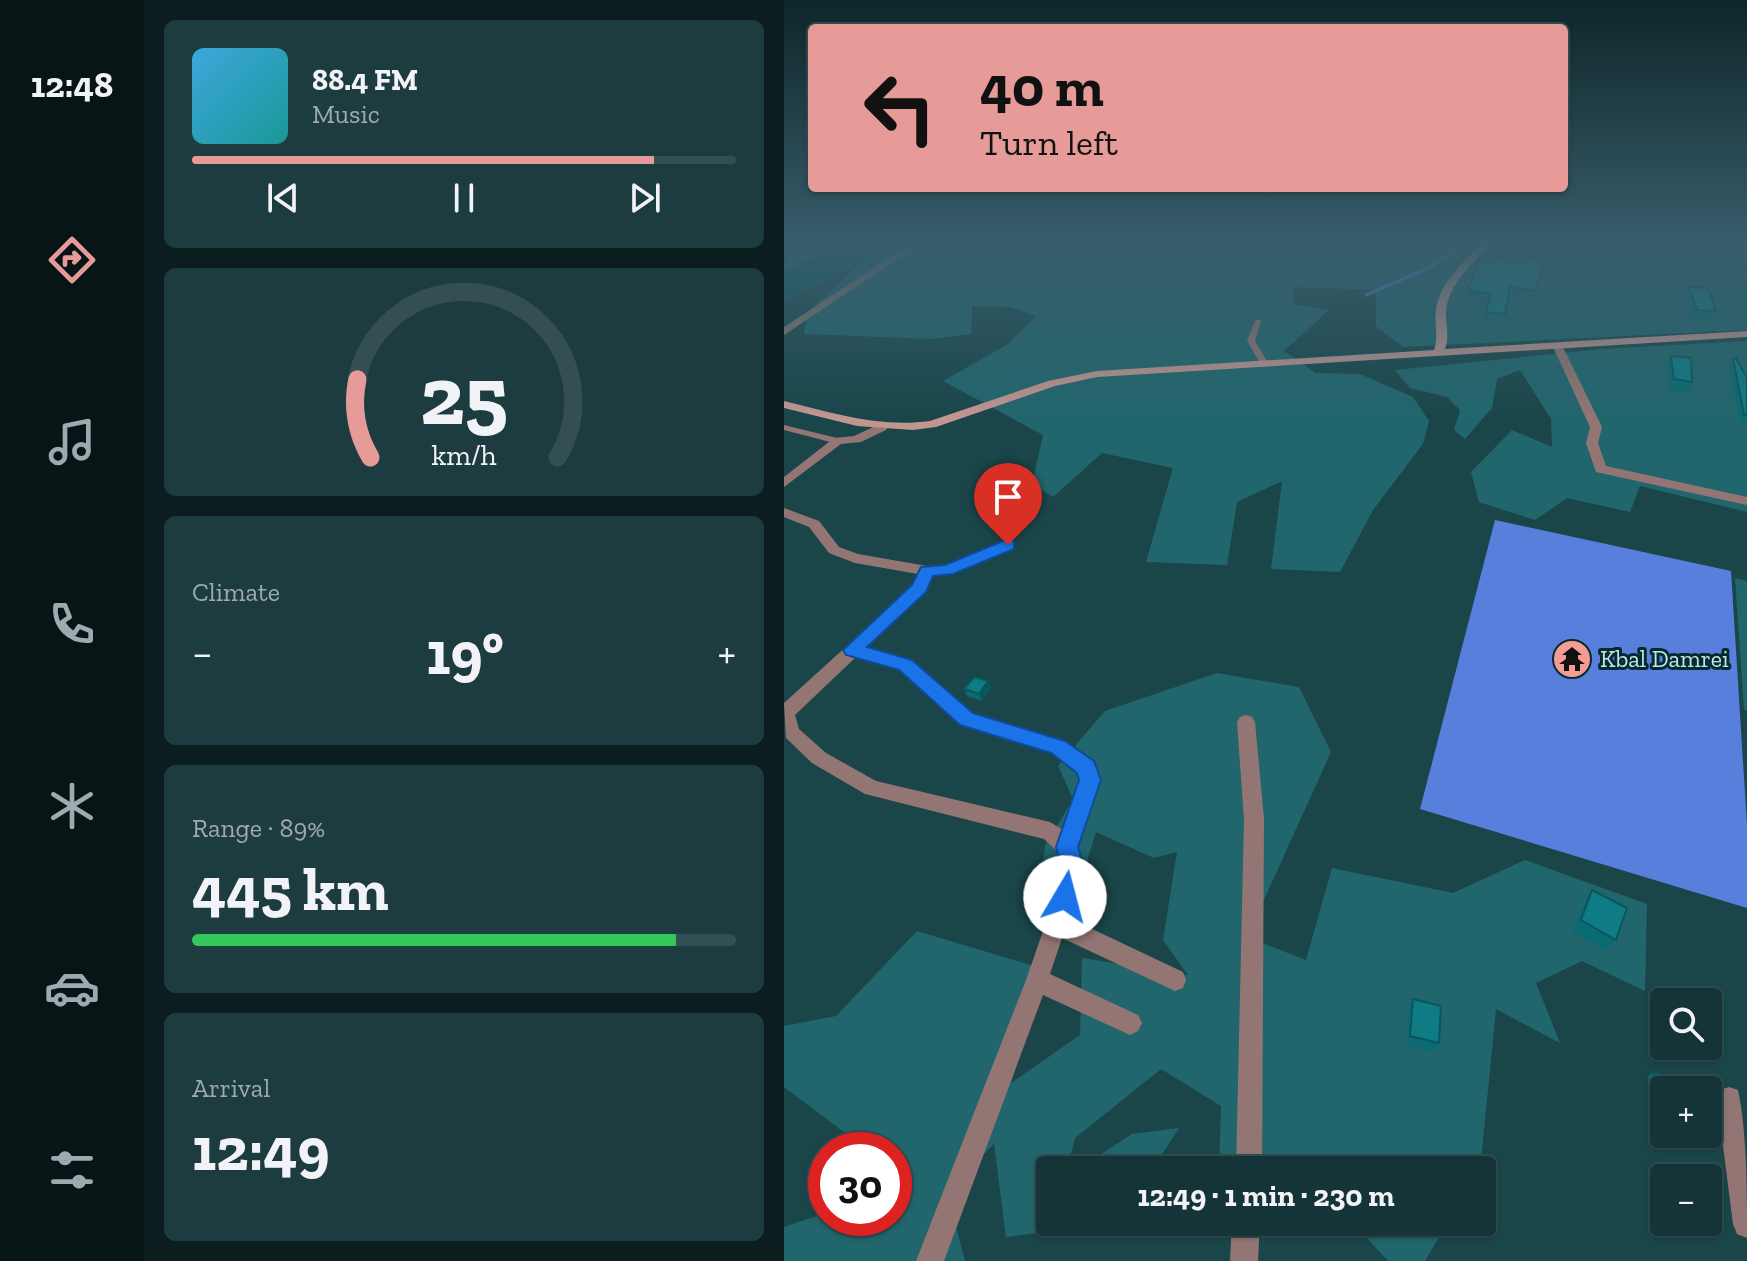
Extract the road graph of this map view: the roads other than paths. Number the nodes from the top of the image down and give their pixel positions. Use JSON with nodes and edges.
{"nodes":[{"id":1,"x":832,"y":300,"type":"edge"},
{"id":2,"x":1444,"y":300,"type":"edge"},
{"id":3,"x":1258,"y":321,"type":"dead end"},
{"id":4,"x":784,"y":332,"type":"edge"},
{"id":5,"x":1747,"y":334,"type":"edge"},
{"id":6,"x":1558,"y":347,"type":"junction"},
{"id":7,"x":1437,"y":354,"type":"junction"},
{"id":8,"x":1264,"y":363,"type":"junction"},
{"id":9,"x":784,"y":404,"type":"edge"},
{"id":10,"x":784,"y":427,"type":"edge"},
{"id":11,"x":882,"y":427,"type":"junction"},
{"id":12,"x":794,"y":429,"type":"junction"},
{"id":13,"x":784,"y":437,"type":"edge"},
{"id":14,"x":838,"y":441,"type":"junction"},
{"id":15,"x":784,"y":483,"type":"edge"},
{"id":16,"x":1747,"y":501,"type":"edge"},
{"id":17,"x":784,"y":512,"type":"edge"},
{"id":18,"x":1008,"y":545,"type":"dead end"},
{"id":19,"x":927,"y":571,"type":"junction"},
{"id":20,"x":852,"y":650,"type":"junction"},
{"id":21,"x":784,"y":714,"type":"edge"},
{"id":22,"x":1246,"y":722,"type":"dead end"},
{"id":23,"x":1067,"y":847,"type":"junction"},
{"id":24,"x":1057,"y":924,"type":"junction"},
{"id":25,"x":1037,"y":980,"type":"junction"},
{"id":26,"x":1175,"y":980,"type":"dead end"},
{"id":27,"x":1130,"y":1023,"type":"dead end"},
{"id":28,"x":1729,"y":1099,"type":"dead end"},
{"id":29,"x":1249,"y":1156,"type":"edge"},
{"id":30,"x":1747,"y":1224,"type":"edge"},
{"id":31,"x":1245,"y":1236,"type":"edge"},
{"id":32,"x":930,"y":1261,"type":"edge"},
{"id":33,"x":1244,"y":1261,"type":"edge"}],
"edges":[{"from":1,"to":4,"type":"street"},
{"from":2,"to":7,"type":"main road"},
{"from":3,"to":8,"type":"lane"},
{"from":5,"to":6,"type":"main road"},
{"from":6,"to":7,"type":"main road"},
{"from":6,"to":16,"type":"street"},
{"from":7,"to":8,"type":"main road"},
{"from":8,"to":11,"type":"main road"},
{"from":9,"to":11,"type":"main road"},
{"from":10,"to":12,"type":"lane"},
{"from":11,"to":14,"type":"street"},
{"from":12,"to":13,"type":"lane"},
{"from":12,"to":14,"type":"lane"},
{"from":14,"to":15,"type":"street"},
{"from":17,"to":19,"type":"street"},
{"from":18,"to":19,"type":"street"},
{"from":19,"to":20,"type":"street"},
{"from":20,"to":21,"type":"street"},
{"from":20,"to":23,"type":"street"},
{"from":21,"to":23,"type":"street"},
{"from":22,"to":29,"type":"street"},
{"from":23,"to":24,"type":"street"},
{"from":24,"to":25,"type":"street"},
{"from":24,"to":26,"type":"street"},
{"from":25,"to":27,"type":"street"},
{"from":25,"to":32,"type":"street"},
{"from":28,"to":30,"type":"street"},
{"from":31,"to":33,"type":"street"}]}
